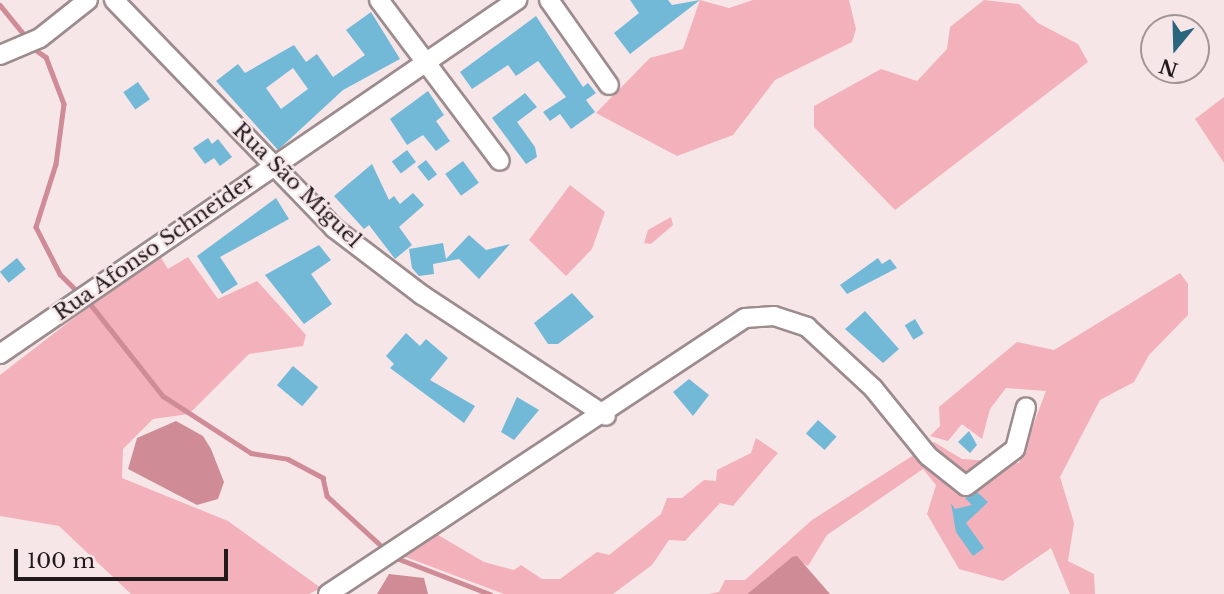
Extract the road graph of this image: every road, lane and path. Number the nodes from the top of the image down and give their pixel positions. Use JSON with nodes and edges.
{"nodes":[{"id":1,"x":88,"y":0,"type":"edge"},
{"id":2,"x":114,"y":0,"type":"edge"},
{"id":3,"x":379,"y":0,"type":"edge"},
{"id":4,"x":517,"y":0,"type":"edge"},
{"id":5,"x":549,"y":0,"type":"edge"},
{"id":6,"x":0,"y":55,"type":"edge"},
{"id":7,"x":426,"y":65,"type":"junction"},
{"id":8,"x":609,"y":85,"type":"dead end"},
{"id":9,"x":500,"y":161,"type":"dead end"},
{"id":10,"x":272,"y":164,"type":"junction"},
{"id":11,"x":0,"y":354,"type":"edge"},
{"id":12,"x":1026,"y":407,"type":"dead end"},
{"id":13,"x":606,"y":415,"type":"junction"},
{"id":14,"x":328,"y":594,"type":"edge"}],
"edges":[{"from":1,"to":6,"type":"street"},
{"from":2,"to":10,"type":"street","name":"Rua São Miguel"},
{"from":3,"to":7,"type":"street"},
{"from":4,"to":7,"type":"street","name":"Rua Afonso Schneider"},
{"from":5,"to":8,"type":"street"},
{"from":7,"to":9,"type":"street"},
{"from":7,"to":10,"type":"street","name":"Rua Afonso Schneider"},
{"from":10,"to":11,"type":"street","name":"Rua Afonso Schneider"},
{"from":10,"to":13,"type":"street","name":"Rua São Miguel"},
{"from":12,"to":13,"type":"street"},
{"from":13,"to":14,"type":"street"}]}
